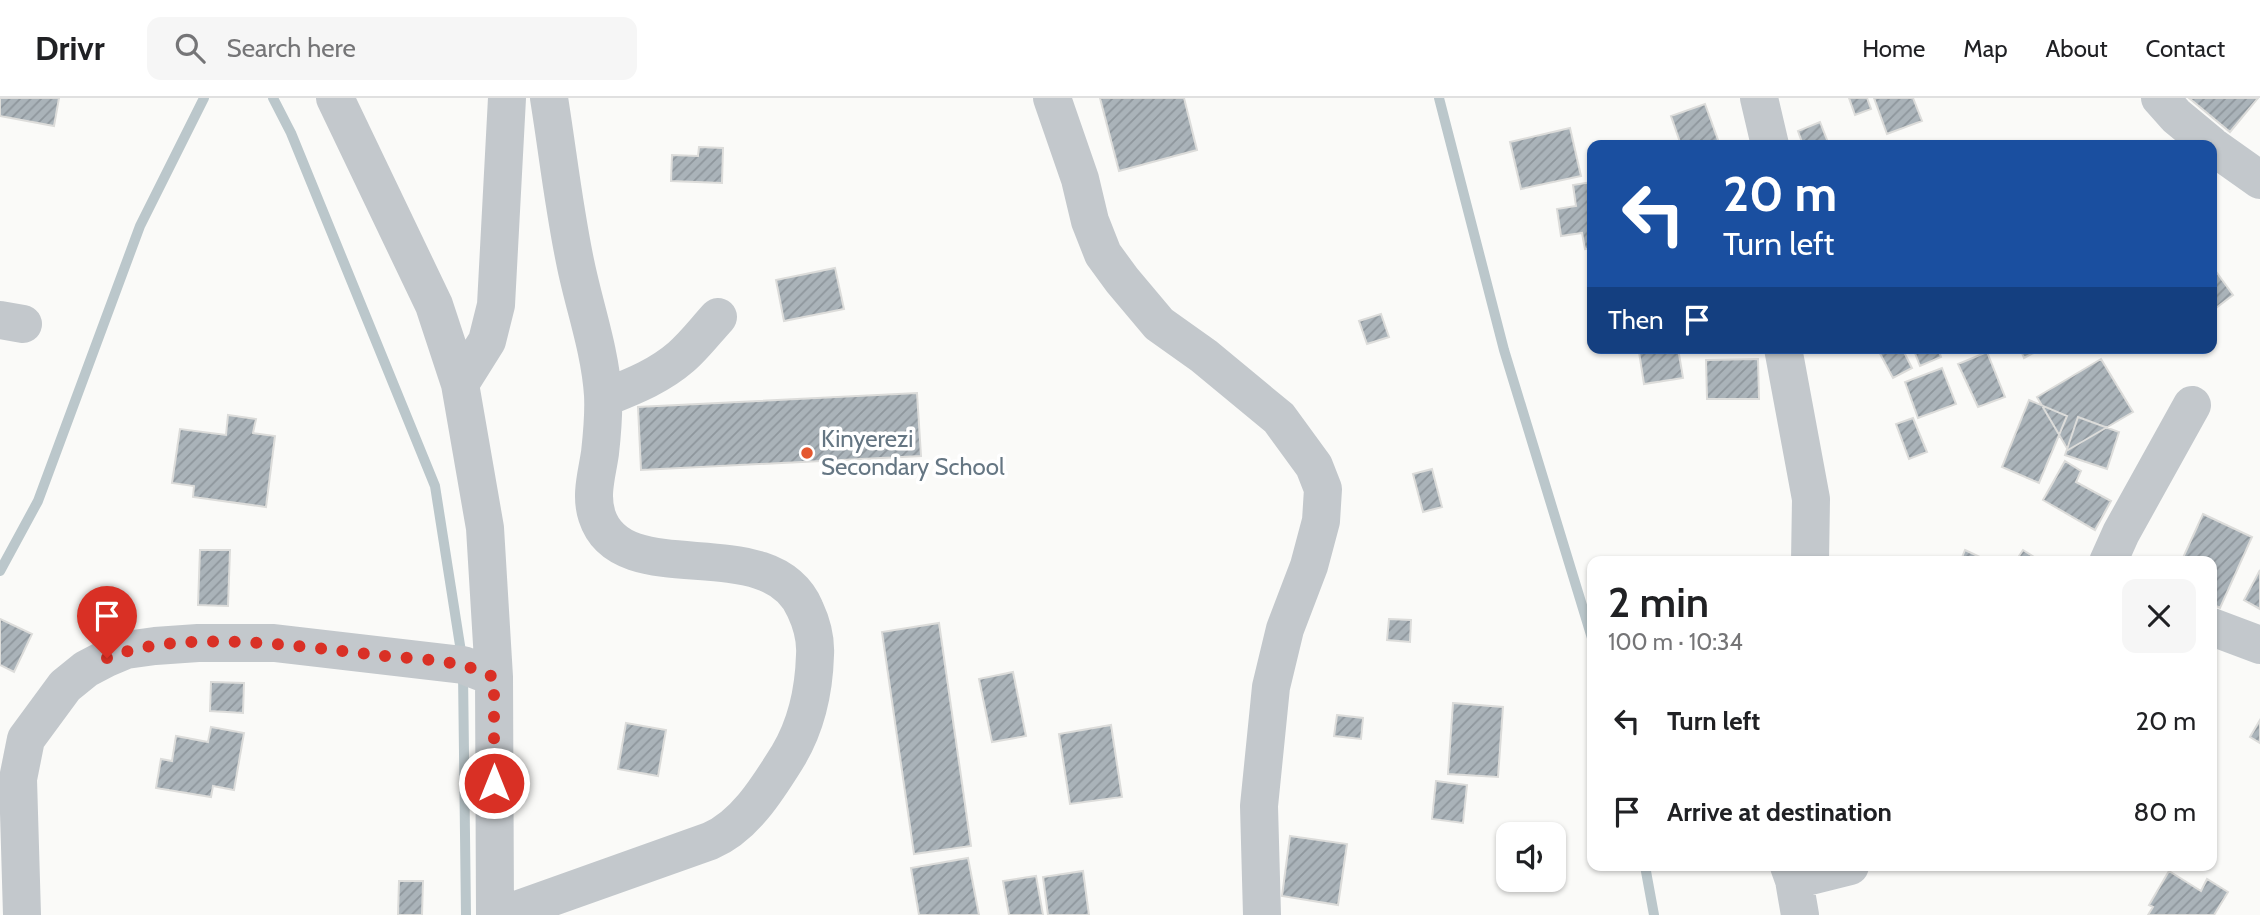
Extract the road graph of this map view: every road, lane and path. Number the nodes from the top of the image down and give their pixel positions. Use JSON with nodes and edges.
{"nodes":[{"id":1,"x":335,"y":98,"type":"edge"},
{"id":2,"x":507,"y":98,"type":"edge"},
{"id":3,"x":549,"y":98,"type":"edge"},
{"id":4,"x":1052,"y":98,"type":"edge"},
{"id":5,"x":1759,"y":98,"type":"edge"},
{"id":6,"x":2160,"y":98,"type":"edge"},
{"id":7,"x":1769,"y":140,"type":"edge"},
{"id":8,"x":2197,"y":140,"type":"edge"},
{"id":9,"x":2217,"y":153,"type":"edge"},
{"id":10,"x":2260,"y":180,"type":"edge"},
{"id":11,"x":718,"y":317,"type":"dead end"},
{"id":12,"x":1784,"y":354,"type":"edge"},
{"id":13,"x":460,"y":384,"type":"junction"},
{"id":14,"x":604,"y":398,"type":"junction"},
{"id":15,"x":2192,"y":405,"type":"dead end"},
{"id":16,"x":1810,"y":556,"type":"edge"},
{"id":17,"x":2111,"y":556,"type":"edge"},
{"id":18,"x":2217,"y":628,"type":"edge"},
{"id":19,"x":2260,"y":645,"type":"edge"},
{"id":20,"x":494,"y":677,"type":"junction"},
{"id":21,"x":1837,"y":871,"type":"edge"},
{"id":22,"x":1794,"y":887,"type":"edge"},
{"id":23,"x":22,"y":915,"type":"edge"},
{"id":24,"x":495,"y":915,"type":"edge"},
{"id":25,"x":502,"y":915,"type":"edge"},
{"id":26,"x":1262,"y":915,"type":"edge"}],
"edges":[{"from":1,"to":13,"type":"street"},
{"from":2,"to":13,"type":"street"},
{"from":3,"to":14,"type":"street"},
{"from":4,"to":26,"type":"street"},
{"from":5,"to":7,"type":"street"},
{"from":6,"to":8,"type":"street"},
{"from":9,"to":10,"type":"street"},
{"from":11,"to":14,"type":"street"},
{"from":12,"to":16,"type":"street"},
{"from":13,"to":20,"type":"street"},
{"from":14,"to":25,"type":"street"},
{"from":15,"to":17,"type":"street"},
{"from":18,"to":19,"type":"street"},
{"from":20,"to":23,"type":"street"},
{"from":20,"to":24,"type":"street"},
{"from":21,"to":22,"type":"street"}]}
